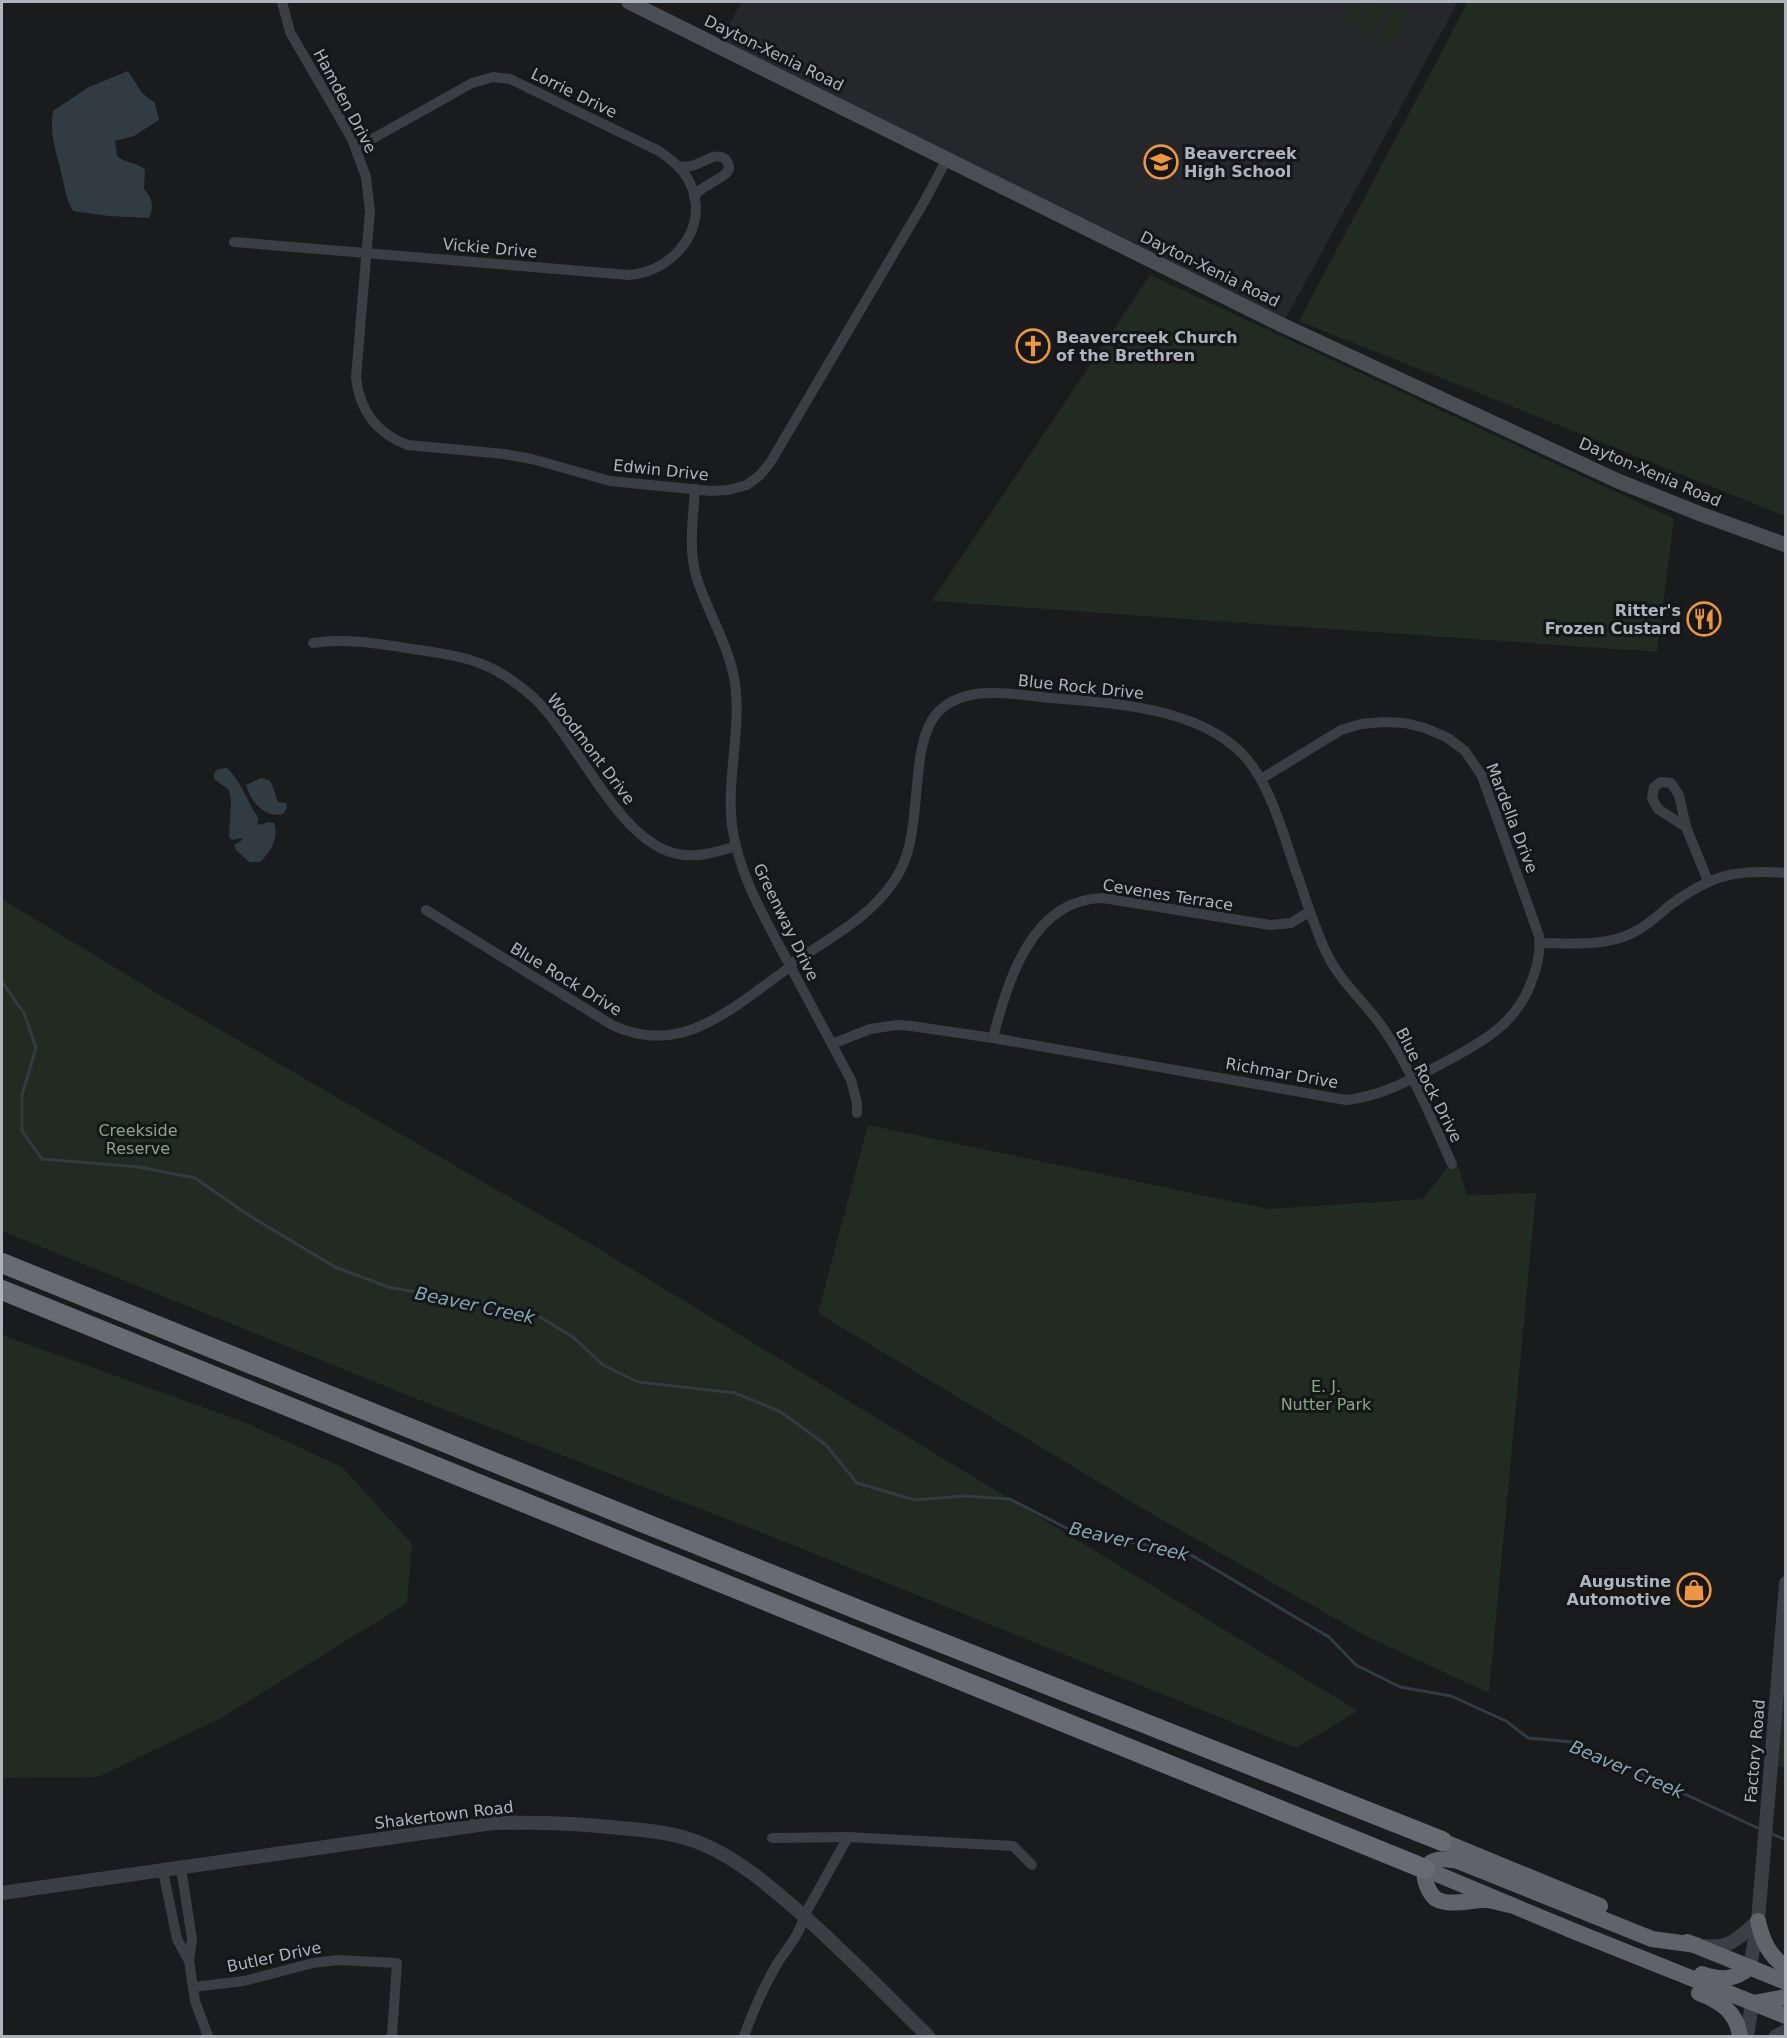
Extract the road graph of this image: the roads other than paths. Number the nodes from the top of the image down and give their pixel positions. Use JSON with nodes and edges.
{"nodes":[{"id":1,"x":282,"y":2,"type":"edge"},
{"id":2,"x":629,"y":2,"type":"edge"},
{"id":3,"x":356,"y":148,"type":"junction"},
{"id":4,"x":947,"y":159,"type":"junction"},
{"id":5,"x":678,"y":166,"type":"junction"},
{"id":6,"x":694,"y":198,"type":"junction"},
{"id":7,"x":234,"y":242,"type":"dead end"},
{"id":8,"x":366,"y":253,"type":"junction"},
{"id":9,"x":695,"y":489,"type":"junction"},
{"id":10,"x":1785,"y":545,"type":"edge"},
{"id":11,"x":313,"y":643,"type":"dead end"},
{"id":12,"x":1261,"y":779,"type":"junction"},
{"id":13,"x":1686,"y":827,"type":"dead end"},
{"id":14,"x":736,"y":846,"type":"junction"},
{"id":15,"x":1785,"y":873,"type":"edge"},
{"id":16,"x":1708,"y":881,"type":"junction"},
{"id":17,"x":426,"y":910,"type":"dead end"},
{"id":18,"x":1310,"y":912,"type":"junction"},
{"id":19,"x":1540,"y":943,"type":"junction"},
{"id":20,"x":790,"y":966,"type":"junction"},
{"id":21,"x":993,"y":1038,"type":"junction"},
{"id":22,"x":832,"y":1044,"type":"junction"},
{"id":23,"x":1412,"y":1079,"type":"junction"},
{"id":24,"x":857,"y":1113,"type":"dead end"},
{"id":25,"x":1452,"y":1164,"type":"dead end"},
{"id":26,"x":2,"y":1263,"type":"edge"},
{"id":27,"x":2,"y":1290,"type":"edge"},
{"id":28,"x":1785,"y":1583,"type":"edge"},
{"id":29,"x":848,"y":1837,"type":"junction"},
{"id":30,"x":772,"y":1838,"type":"dead end"},
{"id":31,"x":1442,"y":1841,"type":"joint"},
{"id":32,"x":1032,"y":1865,"type":"dead end"},
{"id":33,"x":181,"y":1868,"type":"junction"},
{"id":34,"x":1425,"y":1869,"type":"junction"},
{"id":35,"x":163,"y":1871,"type":"junction"},
{"id":36,"x":1446,"y":1878,"type":"junction"},
{"id":37,"x":2,"y":1893,"type":"edge"},
{"id":38,"x":1510,"y":1905,"type":"junction"},
{"id":39,"x":804,"y":1916,"type":"junction"},
{"id":40,"x":1758,"y":1921,"type":"junction"},
{"id":41,"x":1576,"y":1932,"type":"junction"},
{"id":42,"x":1696,"y":1945,"type":"junction"},
{"id":43,"x":189,"y":1961,"type":"junction"},
{"id":44,"x":1750,"y":1967,"type":"junction"},
{"id":45,"x":1785,"y":1967,"type":"edge"},
{"id":46,"x":1785,"y":1982,"type":"edge"},
{"id":47,"x":193,"y":1987,"type":"junction"},
{"id":48,"x":1785,"y":1997,"type":"edge"},
{"id":49,"x":1752,"y":2003,"type":"junction"},
{"id":50,"x":1785,"y":2016,"type":"edge"},
{"id":51,"x":1785,"y":2031,"type":"edge"},
{"id":52,"x":208,"y":2037,"type":"edge"},
{"id":53,"x":393,"y":2037,"type":"edge"},
{"id":54,"x":744,"y":2037,"type":"edge"},
{"id":55,"x":928,"y":2037,"type":"edge"},
{"id":56,"x":1740,"y":2037,"type":"edge"},
{"id":57,"x":1747,"y":2037,"type":"edge"},
{"id":58,"x":1776,"y":2037,"type":"edge"}],
"edges":[{"from":1,"to":3,"type":"street","name":"Hamden Drive"},
{"from":2,"to":4,"type":"main road","name":"Dayton-Xenia Road"},
{"from":3,"to":5,"type":"street","name":"Lorrie Drive"},
{"from":3,"to":8,"type":"street","name":"Hamden Drive"},
{"from":4,"to":9,"type":"street","name":"Edwin Drive"},
{"from":4,"to":10,"type":"main road","name":"Dayton-Xenia Road"},
{"from":5,"to":6,"type":"street","name":"Lorrie Drive"},
{"from":5,"to":6,"type":"street"},
{"from":6,"to":8,"type":"street","name":"Vickie Drive"},
{"from":7,"to":8,"type":"street","name":"Vickie Drive"},
{"from":8,"to":9,"type":"street","name":"Edwin Drive"},
{"from":9,"to":14,"type":"street","name":"Greenway Drive"},
{"from":11,"to":14,"type":"street","name":"Woodmont Drive"},
{"from":12,"to":18,"type":"street","name":"Blue Rock Drive"},
{"from":12,"to":19,"type":"street","name":"Mardella Drive"},
{"from":12,"to":20,"type":"street","name":"Blue Rock Drive"},
{"from":13,"to":16,"type":"street"},
{"from":14,"to":20,"type":"street","name":"Greenway Drive"},
{"from":15,"to":16,"type":"street"},
{"from":16,"to":19,"type":"street"},
{"from":17,"to":20,"type":"street","name":"Blue Rock Drive"},
{"from":18,"to":21,"type":"street","name":"Cevenes Terrace"},
{"from":18,"to":23,"type":"street","name":"Blue Rock Drive"},
{"from":19,"to":23,"type":"street","name":"Richmar Drive"},
{"from":20,"to":22,"type":"street","name":"Greenway Drive"},
{"from":21,"to":22,"type":"street","name":"Richmar Drive"},
{"from":21,"to":23,"type":"street","name":"Richmar Drive"},
{"from":22,"to":24,"type":"street","name":"Greenway Drive"},
{"from":23,"to":25,"type":"street","name":"Blue Rock Drive"},
{"from":26,"to":31,"type":"highway"},
{"from":27,"to":34,"type":"highway"},
{"from":28,"to":40,"type":"street","name":"Factory Road"},
{"from":29,"to":30,"type":"street"},
{"from":29,"to":32,"type":"street"},
{"from":29,"to":39,"type":"street"},
{"from":31,"to":42,"type":"highway"},
{"from":33,"to":35,"type":"street","name":"Shakertown Road"},
{"from":33,"to":39,"type":"street","name":"Shakertown Road"},
{"from":33,"to":43,"type":"street"},
{"from":34,"to":36,"type":"highway"},
{"from":34,"to":38,"type":"highway"},
{"from":34,"to":42,"type":"highway"},
{"from":35,"to":37,"type":"street","name":"Shakertown Road"},
{"from":35,"to":43,"type":"street"},
{"from":36,"to":38,"type":"highway"},
{"from":36,"to":44,"type":"highway"},
{"from":38,"to":41,"type":"highway"},
{"from":39,"to":54,"type":"street"},
{"from":39,"to":55,"type":"street","name":"Shakertown Road"},
{"from":40,"to":42,"type":"street"},
{"from":40,"to":44,"type":"street","name":"Factory Road"},
{"from":40,"to":45,"type":"highway"},
{"from":41,"to":49,"type":"highway"},
{"from":41,"to":56,"type":"highway"},
{"from":42,"to":44,"type":"highway"},
{"from":43,"to":47,"type":"street"},
{"from":44,"to":46,"type":"highway"},
{"from":47,"to":52,"type":"street"},
{"from":47,"to":53,"type":"street","name":"Butler Drive"},
{"from":48,"to":49,"type":"highway"},
{"from":49,"to":50,"type":"highway"},
{"from":49,"to":57,"type":"street"},
{"from":51,"to":58,"type":"street"}]}
